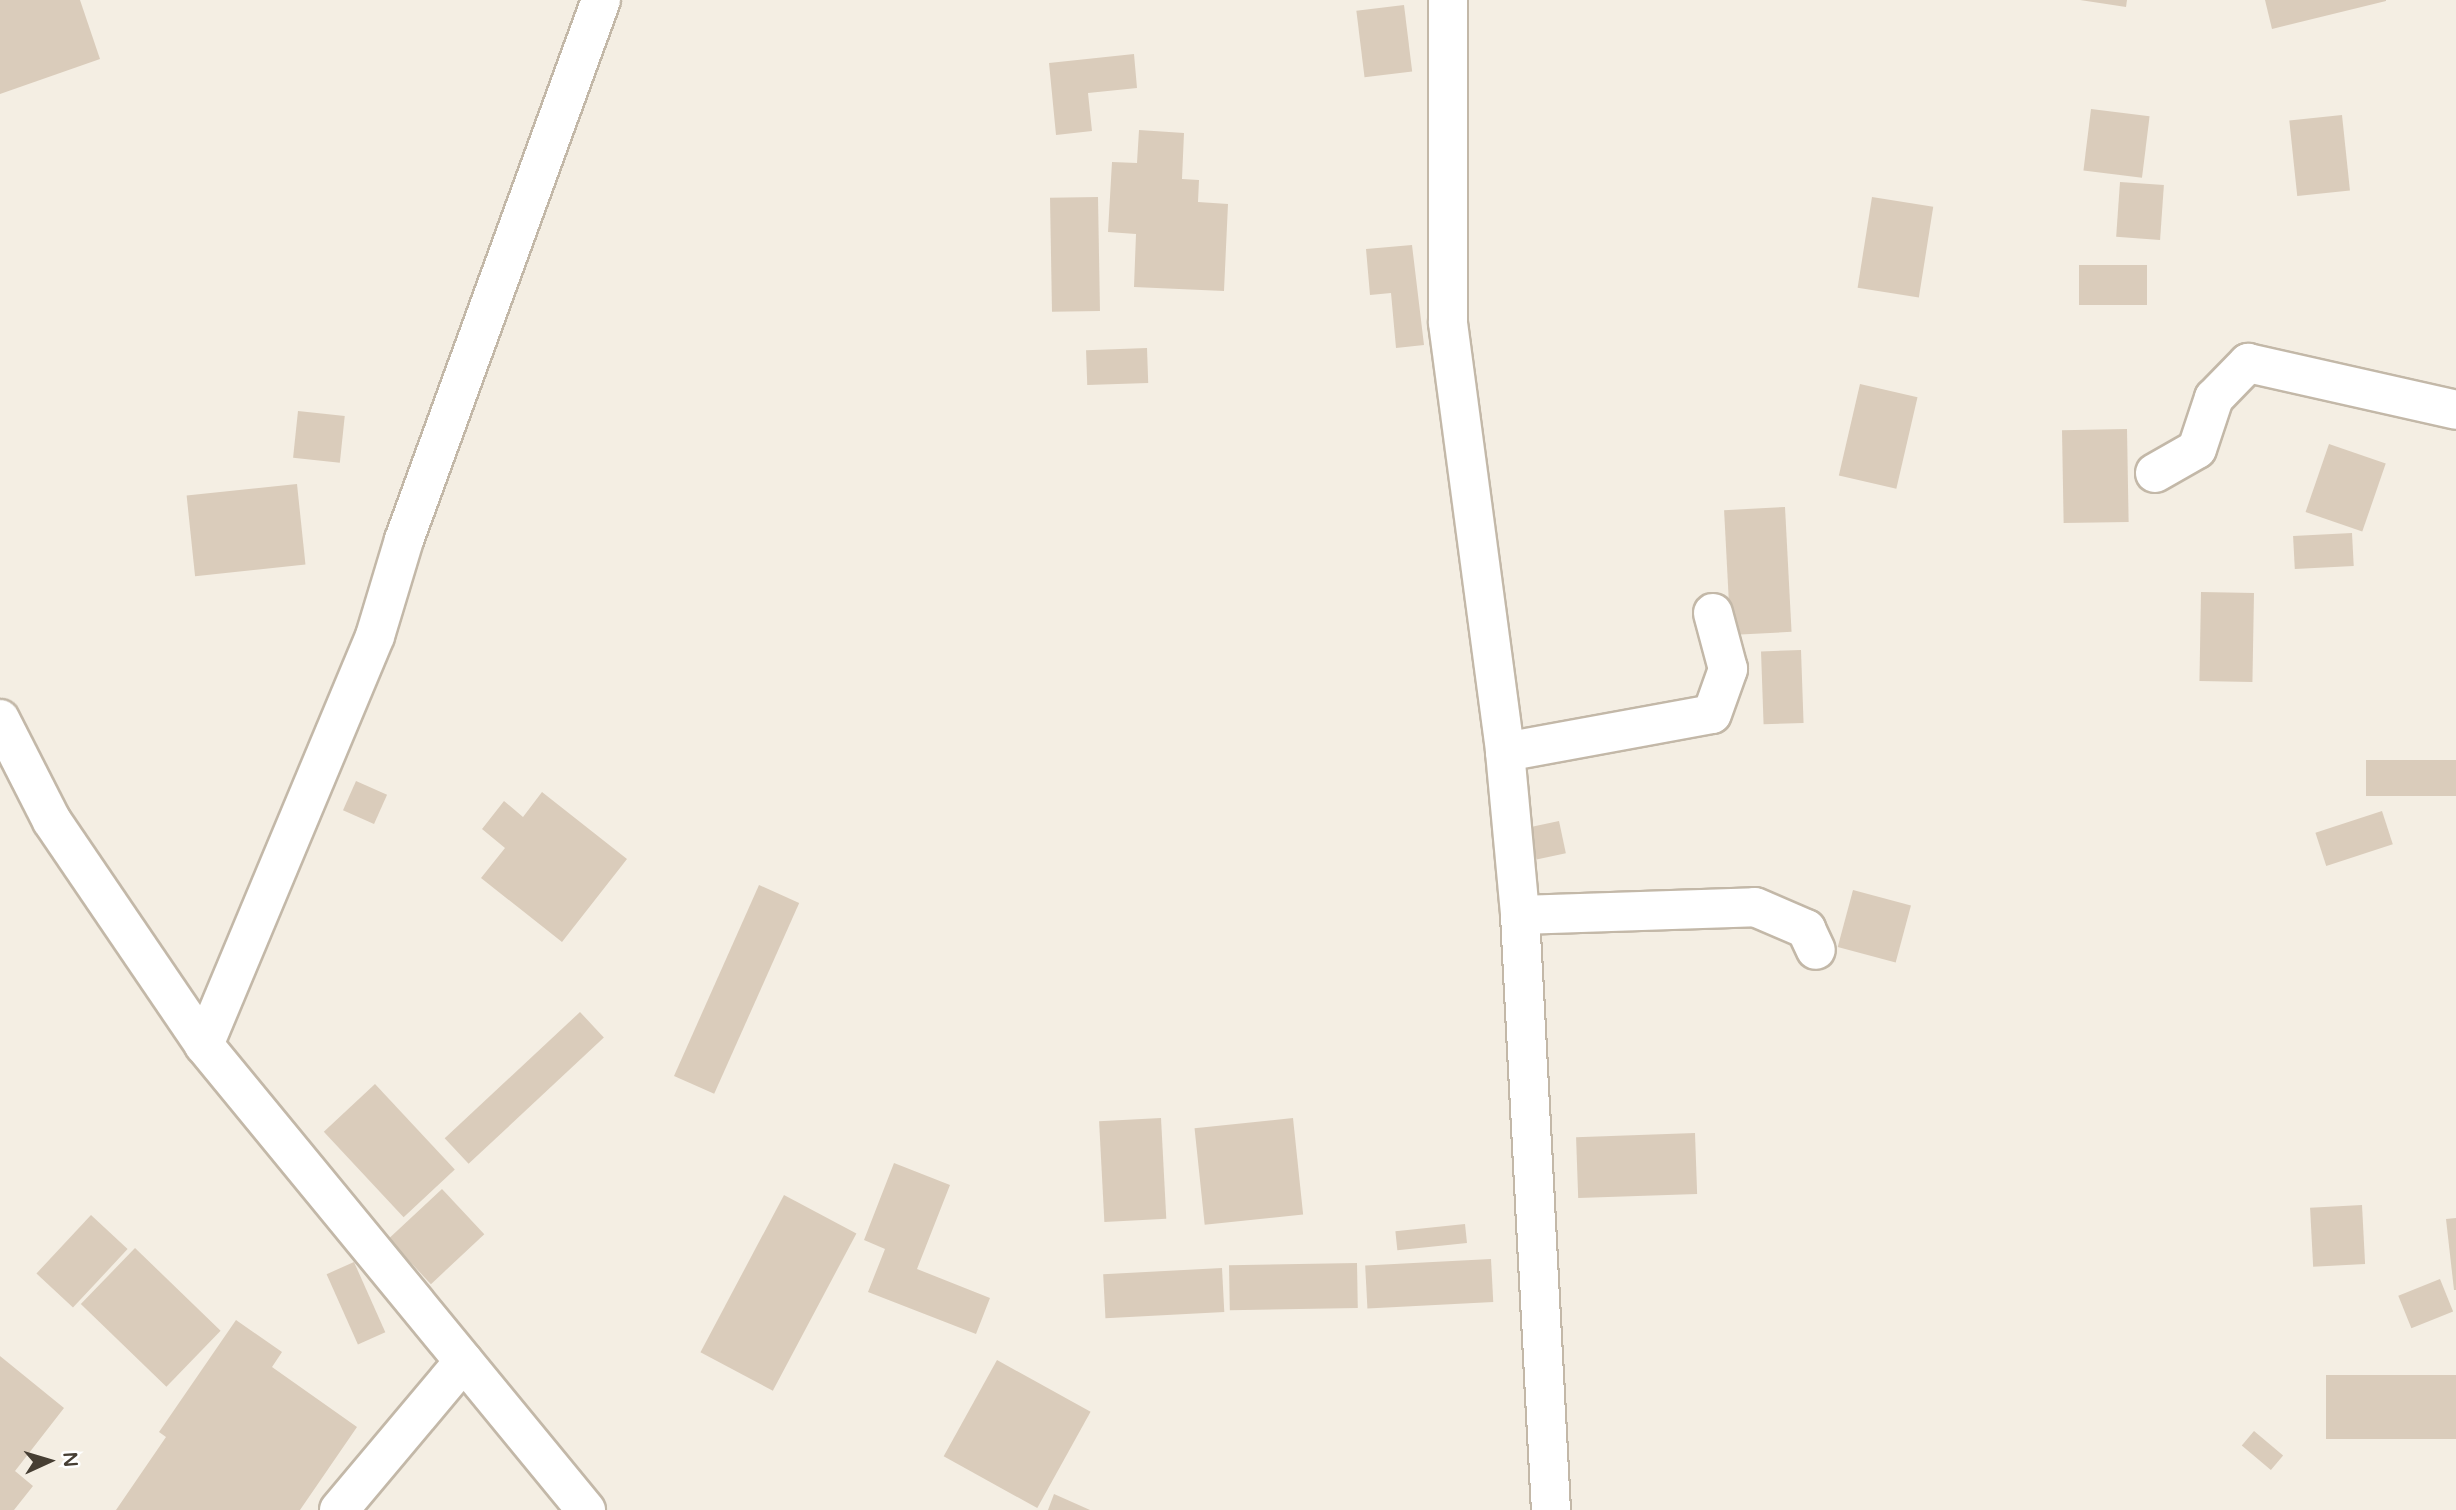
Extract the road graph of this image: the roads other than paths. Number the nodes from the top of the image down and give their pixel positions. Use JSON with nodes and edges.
{"nodes":[{"id":1,"x":601,"y":0,"type":"edge"},
{"id":2,"x":1448,"y":0,"type":"edge"},
{"id":3,"x":2456,"y":410,"type":"edge"},
{"id":4,"x":2155,"y":473,"type":"dead end"},
{"id":5,"x":1713,"y":613,"type":"dead end"},
{"id":6,"x":0,"y":719,"type":"edge"},
{"id":7,"x":1505,"y":752,"type":"junction"},
{"id":8,"x":1520,"y":915,"type":"junction"},
{"id":9,"x":1816,"y":950,"type":"dead end"},
{"id":10,"x":204,"y":1045,"type":"junction"},
{"id":11,"x":464,"y":1361,"type":"junction"},
{"id":12,"x":339,"y":1510,"type":"edge"},
{"id":13,"x":586,"y":1510,"type":"edge"},
{"id":14,"x":1551,"y":1510,"type":"edge"}],
"edges":[{"from":1,"to":10,"type":"street"},
{"from":2,"to":7,"type":"street"},
{"from":3,"to":4,"type":"street"},
{"from":5,"to":7,"type":"street"},
{"from":6,"to":10,"type":"street"},
{"from":7,"to":8,"type":"street"},
{"from":8,"to":9,"type":"street"},
{"from":8,"to":14,"type":"street"},
{"from":10,"to":11,"type":"street"},
{"from":11,"to":12,"type":"street"},
{"from":11,"to":13,"type":"street"}]}
